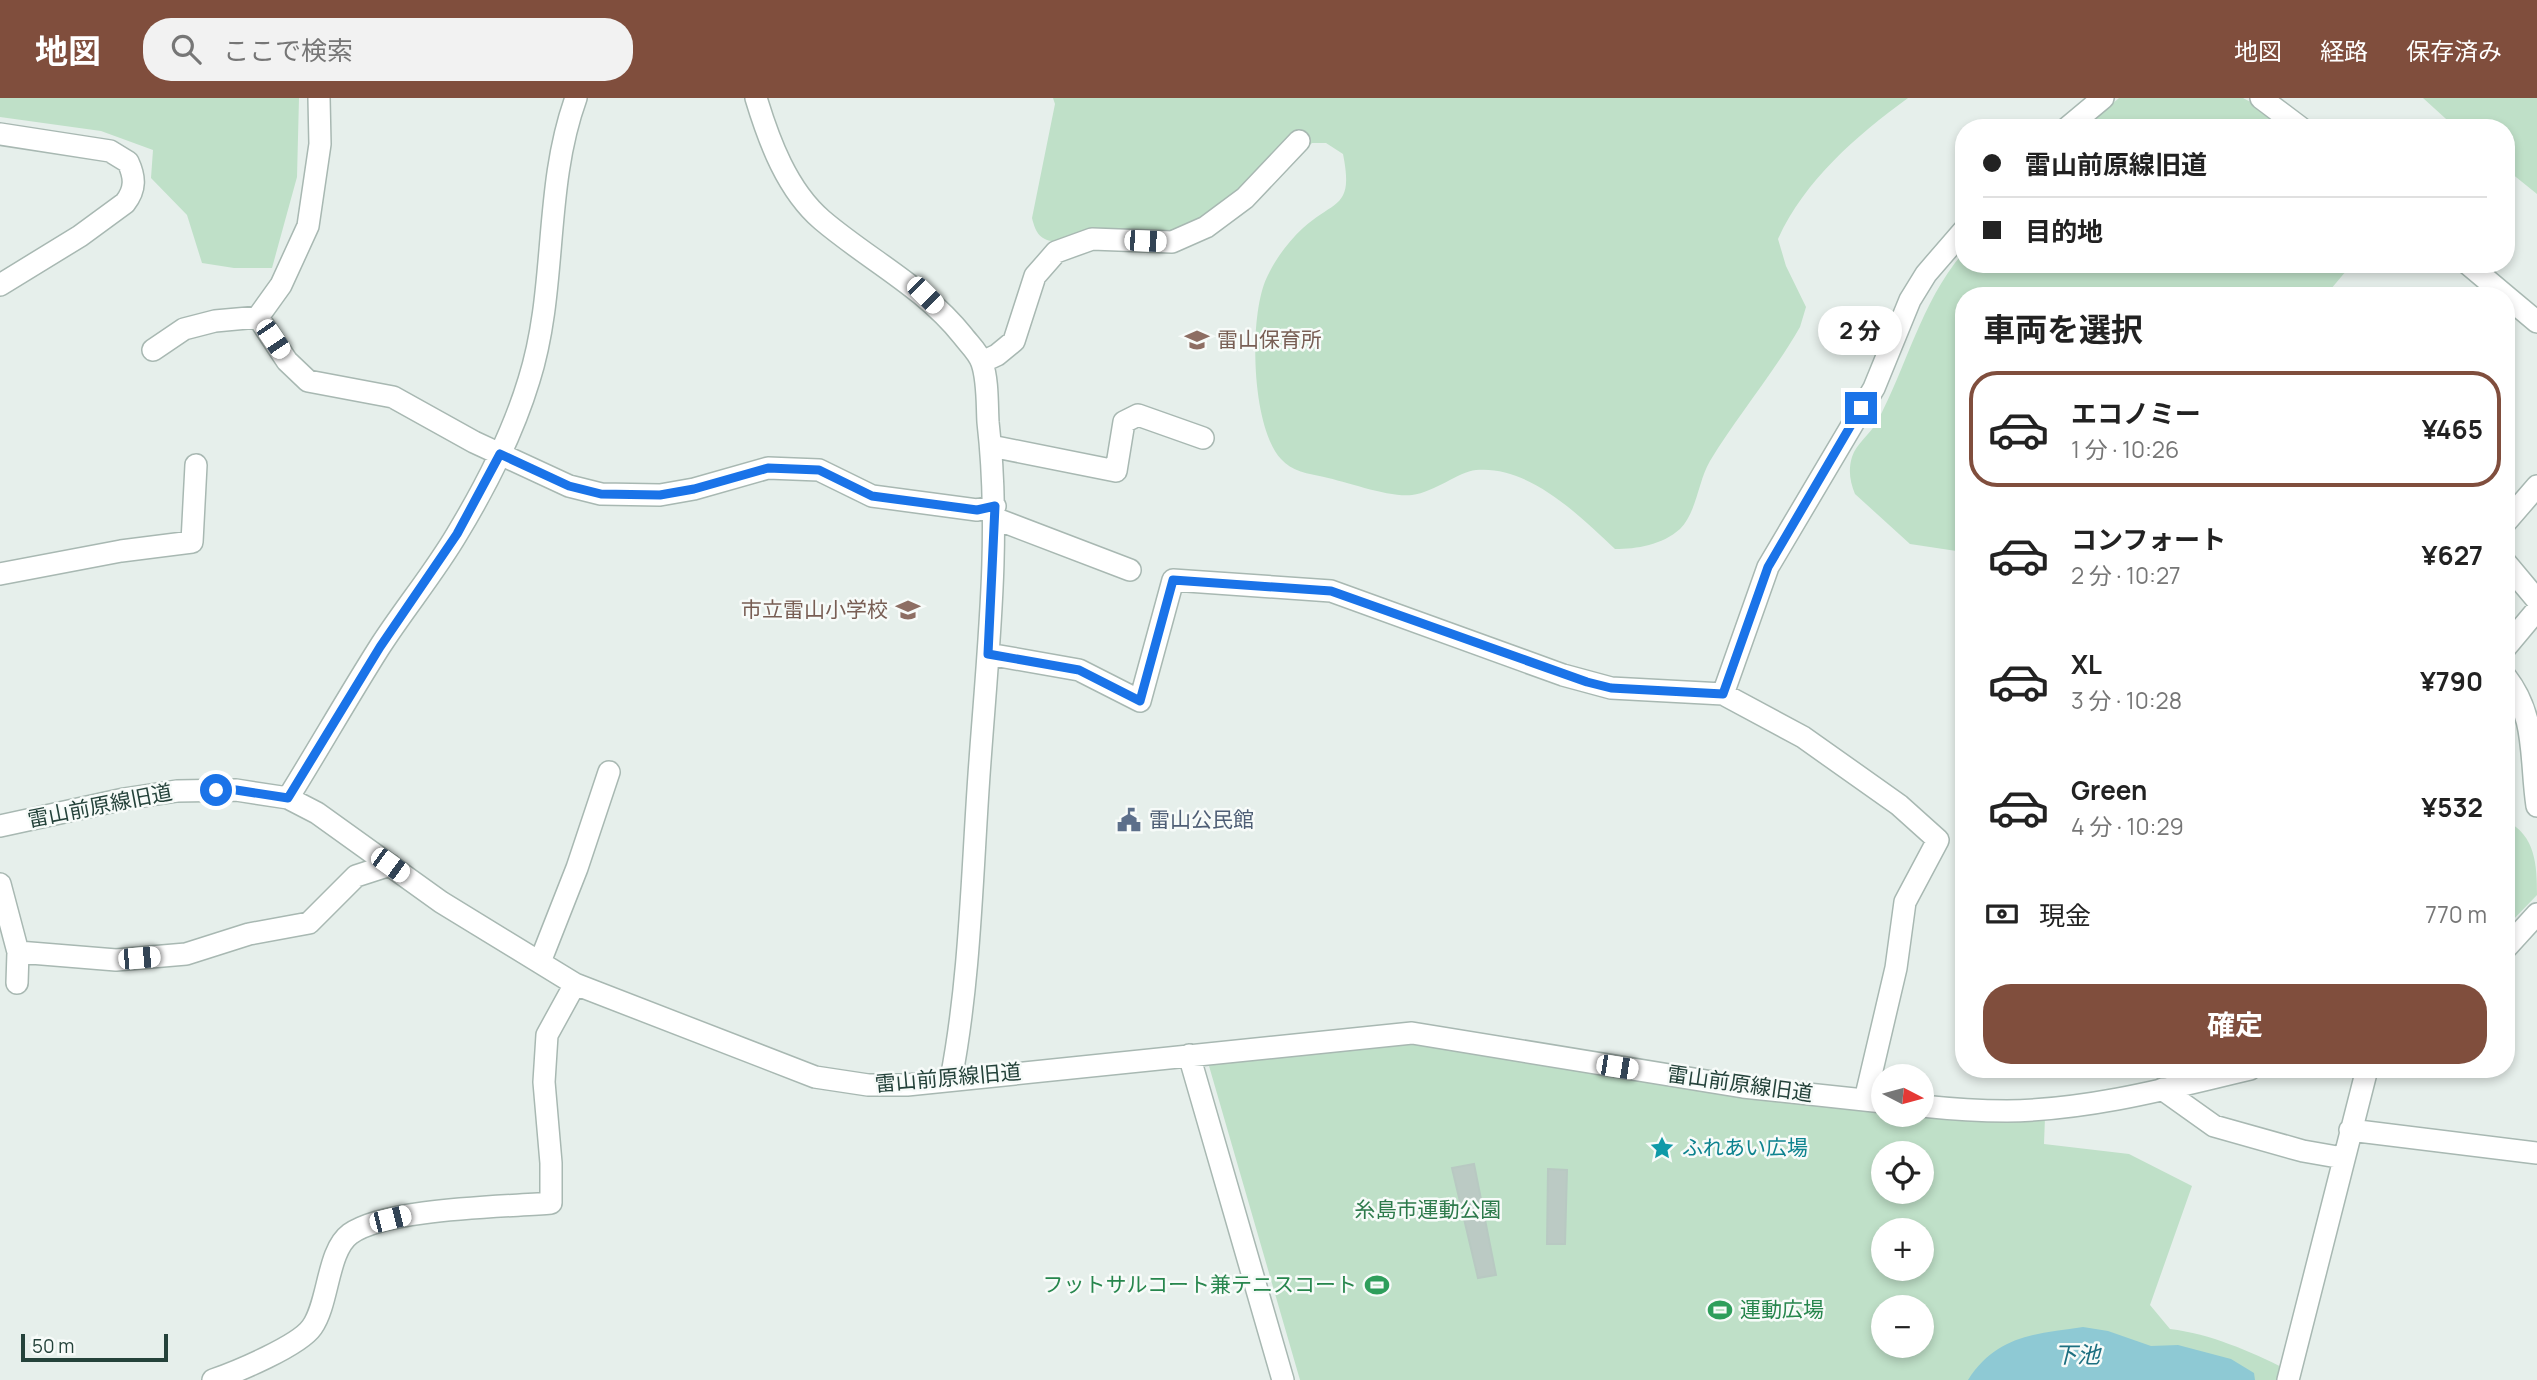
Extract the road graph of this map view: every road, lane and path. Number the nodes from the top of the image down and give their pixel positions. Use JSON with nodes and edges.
{"nodes":[{"id":1,"x":319,"y":98,"type":"edge"},
{"id":2,"x":576,"y":98,"type":"edge"},
{"id":3,"x":756,"y":98,"type":"edge"},
{"id":4,"x":2103,"y":98,"type":"edge"},
{"id":5,"x":2261,"y":98,"type":"edge"},
{"id":6,"x":2078,"y":119,"type":"edge"},
{"id":7,"x":2289,"y":119,"type":"edge"},
{"id":8,"x":0,"y":134,"type":"edge"},
{"id":9,"x":1299,"y":141,"type":"dead end"},
{"id":10,"x":1955,"y":240,"type":"edge"},
{"id":11,"x":2479,"y":273,"type":"edge"},
{"id":12,"x":0,"y":285,"type":"edge"},
{"id":13,"x":2495,"y":287,"type":"edge"},
{"id":14,"x":2515,"y":304,"type":"edge"},
{"id":15,"x":258,"y":317,"type":"junction"},
{"id":16,"x":2537,"y":322,"type":"edge"},
{"id":17,"x":153,"y":349,"type":"dead end"},
{"id":18,"x":982,"y":362,"type":"junction"},
{"id":19,"x":1203,"y":438,"type":"dead end"},
{"id":20,"x":991,"y":446,"type":"junction"},
{"id":21,"x":500,"y":454,"type":"junction"},
{"id":22,"x":196,"y":465,"type":"dead end"},
{"id":23,"x":2537,"y":486,"type":"edge"},
{"id":24,"x":994,"y":512,"type":"junction"},
{"id":25,"x":2515,"y":512,"type":"edge"},
{"id":26,"x":1130,"y":570,"type":"dead end"},
{"id":27,"x":0,"y":574,"type":"edge"},
{"id":28,"x":2515,"y":574,"type":"edge"},
{"id":29,"x":2537,"y":600,"type":"edge"},
{"id":30,"x":2537,"y":610,"type":"edge"},
{"id":31,"x":2515,"y":636,"type":"edge"},
{"id":32,"x":988,"y":654,"type":"junction"},
{"id":33,"x":2515,"y":692,"type":"edge"},
{"id":34,"x":1723,"y":694,"type":"junction"},
{"id":35,"x":2536,"y":755,"type":"edge"},
{"id":36,"x":608,"y":772,"type":"dead end"},
{"id":37,"x":288,"y":798,"type":"junction"},
{"id":38,"x":2537,"y":806,"type":"edge"},
{"id":39,"x":0,"y":826,"type":"edge"},
{"id":40,"x":390,"y":865,"type":"junction"},
{"id":41,"x":0,"y":884,"type":"edge"},
{"id":42,"x":2537,"y":914,"type":"edge"},
{"id":43,"x":2515,"y":938,"type":"edge"},
{"id":44,"x":18,"y":952,"type":"junction"},
{"id":45,"x":540,"y":962,"type":"junction"},
{"id":46,"x":17,"y":983,"type":"dead end"},
{"id":47,"x":575,"y":984,"type":"junction"},
{"id":48,"x":1189,"y":1055,"type":"junction"},
{"id":49,"x":1880,"y":1064,"type":"edge"},
{"id":50,"x":2210,"y":1078,"type":"edge"},
{"id":51,"x":2364,"y":1078,"type":"edge"},
{"id":52,"x":951,"y":1079,"type":"junction"},
{"id":53,"x":2162,"y":1089,"type":"junction"},
{"id":54,"x":1871,"y":1101,"type":"edge"},
{"id":55,"x":1934,"y":1107,"type":"edge"},
{"id":56,"x":2350,"y":1130,"type":"junction"},
{"id":57,"x":2537,"y":1153,"type":"edge"},
{"id":58,"x":2343,"y":1158,"type":"junction"},
{"id":59,"x":213,"y":1380,"type":"edge"},
{"id":60,"x":1283,"y":1380,"type":"edge"},
{"id":61,"x":2288,"y":1380,"type":"edge"}],
"edges":[{"from":1,"to":15,"type":"street"},
{"from":2,"to":21,"type":"street"},
{"from":3,"to":18,"type":"street"},
{"from":4,"to":6,"type":"street"},
{"from":5,"to":7,"type":"street"},
{"from":8,"to":12,"type":"street"},
{"from":9,"to":18,"type":"street"},
{"from":10,"to":34,"type":"street"},
{"from":11,"to":13,"type":"street"},
{"from":14,"to":16,"type":"street"},
{"from":15,"to":17,"type":"street"},
{"from":15,"to":21,"type":"street"},
{"from":18,"to":20,"type":"street"},
{"from":19,"to":20,"type":"street"},
{"from":20,"to":24,"type":"street"},
{"from":21,"to":24,"type":"street"},
{"from":21,"to":37,"type":"street"},
{"from":22,"to":27,"type":"street"},
{"from":23,"to":25,"type":"street"},
{"from":24,"to":26,"type":"street"},
{"from":24,"to":32,"type":"street"},
{"from":28,"to":29,"type":"street"},
{"from":30,"to":31,"type":"street"},
{"from":32,"to":34,"type":"street"},
{"from":32,"to":52,"type":"street"},
{"from":33,"to":35,"type":"street"},
{"from":34,"to":49,"type":"street"},
{"from":35,"to":38,"type":"street"},
{"from":36,"to":45,"type":"street"},
{"from":37,"to":39,"type":"street","name":"雷山前原線旧道"},
{"from":37,"to":40,"type":"street","name":"雷山前原線旧道"},
{"from":40,"to":44,"type":"street"},
{"from":40,"to":45,"type":"street","name":"雷山前原線旧道"},
{"from":41,"to":44,"type":"street"},
{"from":42,"to":43,"type":"street"},
{"from":44,"to":46,"type":"street"},
{"from":45,"to":47,"type":"street","name":"雷山前原線旧道"},
{"from":47,"to":52,"type":"street","name":"雷山前原線旧道"},
{"from":47,"to":59,"type":"street"},
{"from":48,"to":52,"type":"street","name":"雷山前原線旧道"},
{"from":48,"to":54,"type":"street","name":"雷山前原線旧道"},
{"from":48,"to":60,"type":"street"},
{"from":50,"to":53,"type":"street"},
{"from":51,"to":56,"type":"street"},
{"from":53,"to":55,"type":"street"},
{"from":53,"to":58,"type":"street"},
{"from":56,"to":57,"type":"street"},
{"from":56,"to":58,"type":"street"},
{"from":58,"to":61,"type":"street"}]}
